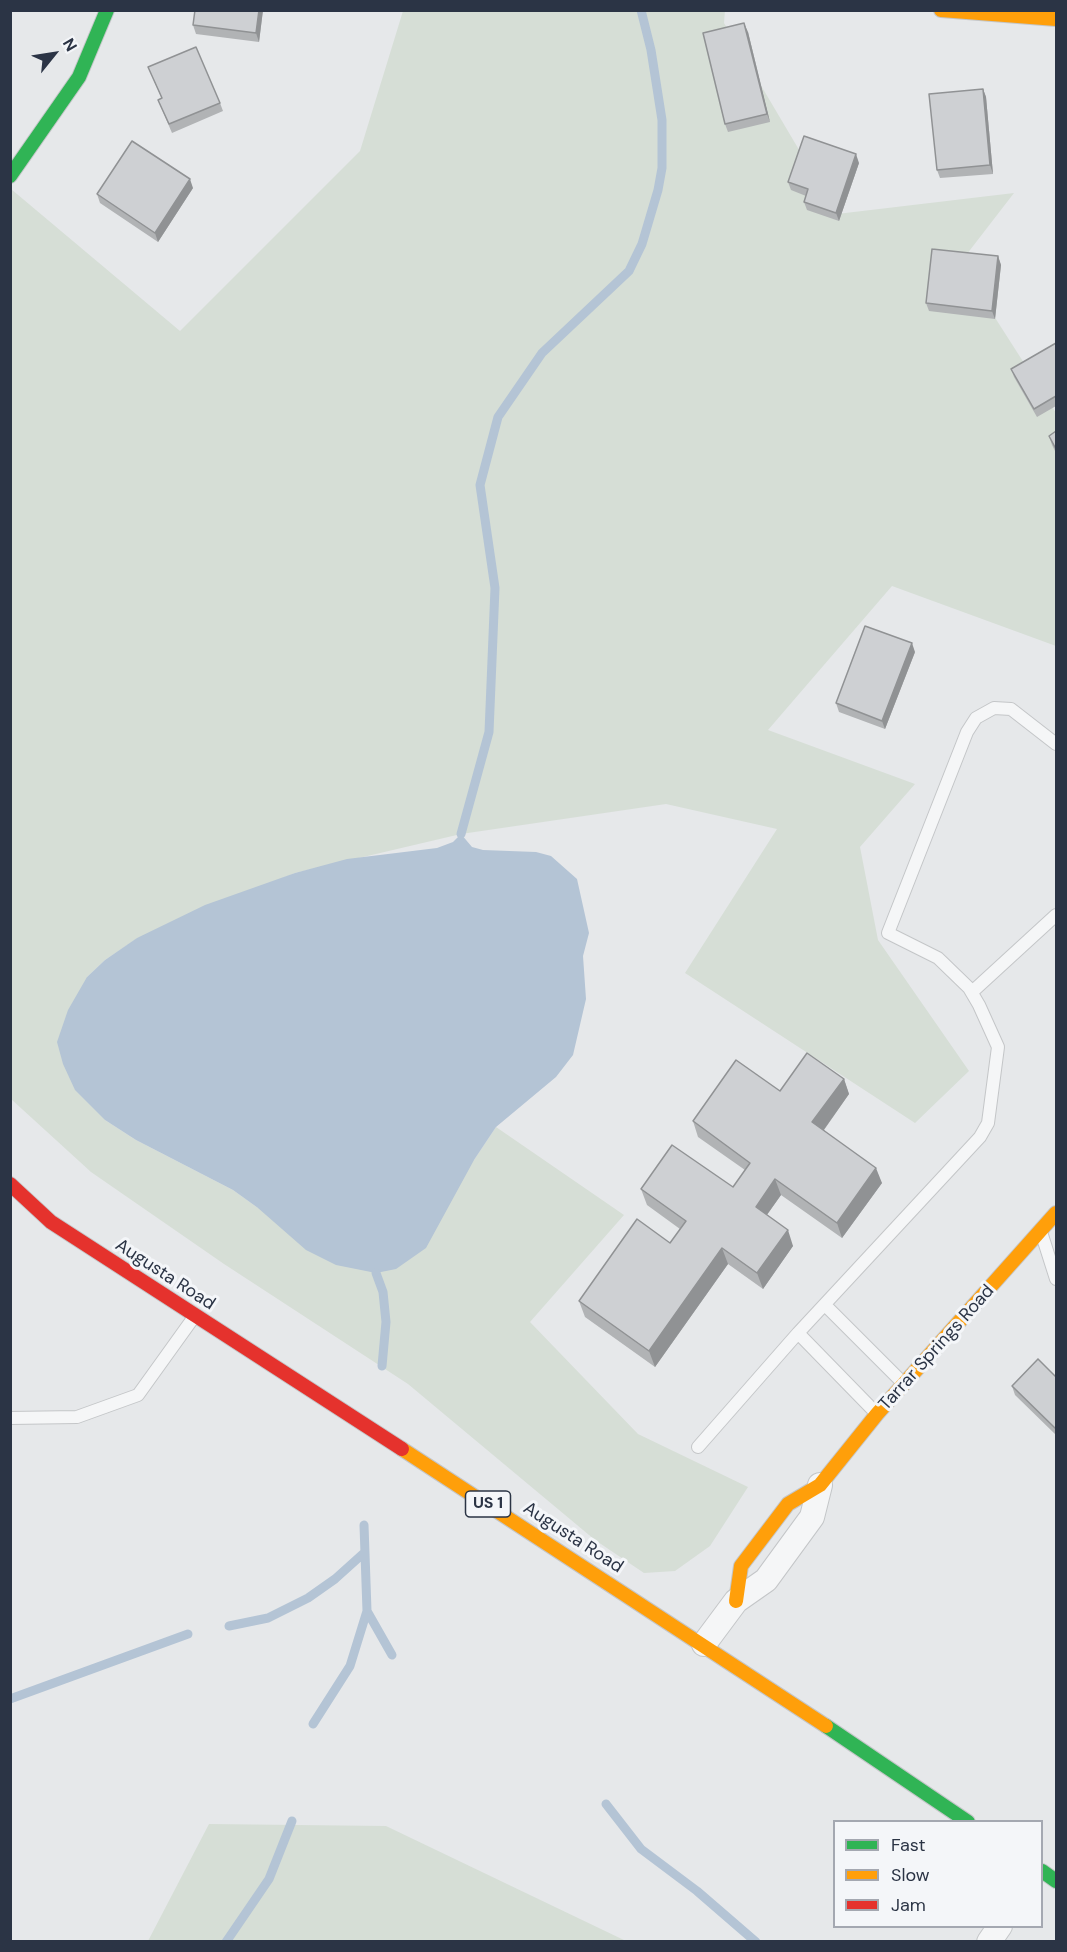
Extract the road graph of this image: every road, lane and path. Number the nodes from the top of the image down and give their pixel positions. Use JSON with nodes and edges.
{"nodes":[{"id":1,"x":106,"y":10,"type":"edge"},
{"id":2,"x":941,"y":10,"type":"edge"},
{"id":3,"x":1056,"y":19,"type":"edge"},
{"id":4,"x":10,"y":176,"type":"edge"},
{"id":5,"x":1056,"y":744,"type":"edge"},
{"id":6,"x":1056,"y":915,"type":"edge"},
{"id":7,"x":972,"y":992,"type":"junction"},
{"id":8,"x":10,"y":1184,"type":"edge"},
{"id":9,"x":1056,"y":1213,"type":"edge"},
{"id":10,"x":1041,"y":1231,"type":"junction"},
{"id":11,"x":1056,"y":1279,"type":"edge"},
{"id":12,"x":826,"y":1306,"type":"junction"},
{"id":13,"x":194,"y":1316,"type":"junction"},
{"id":14,"x":798,"y":1334,"type":"junction"},
{"id":15,"x":905,"y":1385,"type":"junction"},
{"id":16,"x":877,"y":1414,"type":"junction"},
{"id":17,"x":10,"y":1418,"type":"edge"},
{"id":18,"x":698,"y":1447,"type":"dead end"},
{"id":19,"x":820,"y":1485,"type":"joint"},
{"id":20,"x":704,"y":1644,"type":"junction"},
{"id":21,"x":967,"y":1820,"type":"edge"},
{"id":22,"x":1043,"y":1872,"type":"edge"},
{"id":23,"x":1056,"y":1881,"type":"edge"},
{"id":24,"x":999,"y":1928,"type":"edge"},
{"id":25,"x":990,"y":1941,"type":"edge"}],
"edges":[{"from":1,"to":4,"type":"main road"},
{"from":2,"to":3,"type":"main road"},
{"from":5,"to":7,"type":"lane"},
{"from":6,"to":7,"type":"lane"},
{"from":7,"to":12,"type":"lane"},
{"from":8,"to":13,"type":"main road","name":"Augusta Road","number":"US 1"},
{"from":9,"to":10,"type":"main road","name":"Tarrar Springs Road"},
{"from":10,"to":11,"type":"lane"},
{"from":10,"to":15,"type":"main road","name":"Tarrar Springs Road"},
{"from":12,"to":14,"type":"lane"},
{"from":12,"to":15,"type":"lane"},
{"from":13,"to":17,"type":"lane"},
{"from":13,"to":20,"type":"main road","name":"Augusta Road","number":"US 1"},
{"from":14,"to":16,"type":"lane"},
{"from":14,"to":18,"type":"lane"},
{"from":15,"to":16,"type":"main road","name":"Tarrar Springs Road"},
{"from":16,"to":19,"type":"main road","name":"Tarrar Springs Road"},
{"from":19,"to":20,"type":"street","name":"Tarrar Springs Road"},
{"from":20,"to":21,"type":"main road","name":"Augusta Road","number":"US 1"},
{"from":22,"to":23,"type":"main road"},
{"from":24,"to":25,"type":"street"}]}
